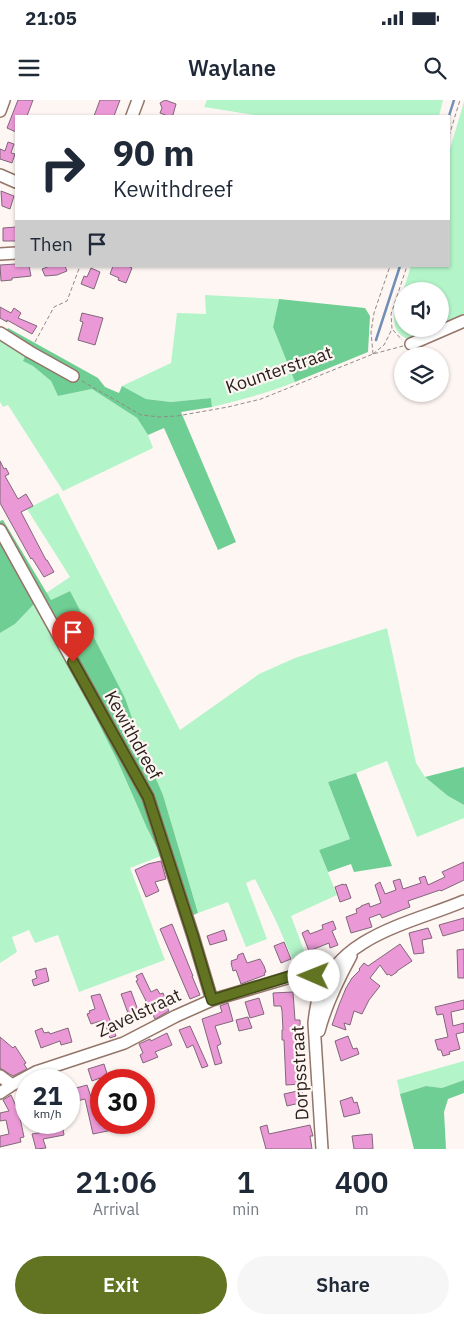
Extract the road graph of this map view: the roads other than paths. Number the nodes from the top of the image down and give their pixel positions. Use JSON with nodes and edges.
{"nodes":[{"id":1,"x":4,"y":100,"type":"edge"},
{"id":2,"x":138,"y":100,"type":"edge"},
{"id":3,"x":0,"y":111,"type":"edge"},
{"id":4,"x":132,"y":115,"type":"edge"},
{"id":5,"x":0,"y":175,"type":"edge"},
{"id":6,"x":15,"y":182,"type":"edge"},
{"id":7,"x":15,"y":253,"type":"edge"},
{"id":8,"x":0,"y":254,"type":"edge"},
{"id":9,"x":464,"y":321,"type":"edge"},
{"id":10,"x":0,"y":333,"type":"edge"},
{"id":11,"x":411,"y":344,"type":"road end"},
{"id":12,"x":73,"y":376,"type":"road end"},
{"id":13,"x":0,"y":530,"type":"edge"},
{"id":14,"x":464,"y":901,"type":"edge"},
{"id":15,"x":355,"y":950,"type":"junction"},
{"id":16,"x":325,"y":982,"type":"junction"},
{"id":17,"x":212,"y":1000,"type":"junction"},
{"id":18,"x":315,"y":1045,"type":"junction"},
{"id":19,"x":0,"y":1076,"type":"edge"},
{"id":20,"x":12,"y":1085,"type":"junction"},
{"id":21,"x":0,"y":1094,"type":"edge"},
{"id":22,"x":322,"y":1149,"type":"edge"}],
"edges":[{"from":1,"to":3,"type":"street"},
{"from":2,"to":4,"type":"street"},
{"from":5,"to":6,"type":"street"},
{"from":7,"to":8,"type":"street"},
{"from":9,"to":11,"type":"street"},
{"from":10,"to":12,"type":"street"},
{"from":13,"to":17,"type":"street","name":"Kewithdreef"},
{"from":14,"to":15,"type":"street","name":"Dorpsstraat"},
{"from":15,"to":16,"type":"street","name":"Dorpsstraat"},
{"from":15,"to":18,"type":"street"},
{"from":16,"to":17,"type":"street","name":"Zavelstraat"},
{"from":16,"to":18,"type":"street","name":"Dorpsstraat"},
{"from":17,"to":20,"type":"street","name":"Zavelstraat"},
{"from":18,"to":22,"type":"street","name":"Dorpsstraat"},
{"from":19,"to":20,"type":"street"},
{"from":20,"to":21,"type":"street","name":"Zavelstraat"}]}
